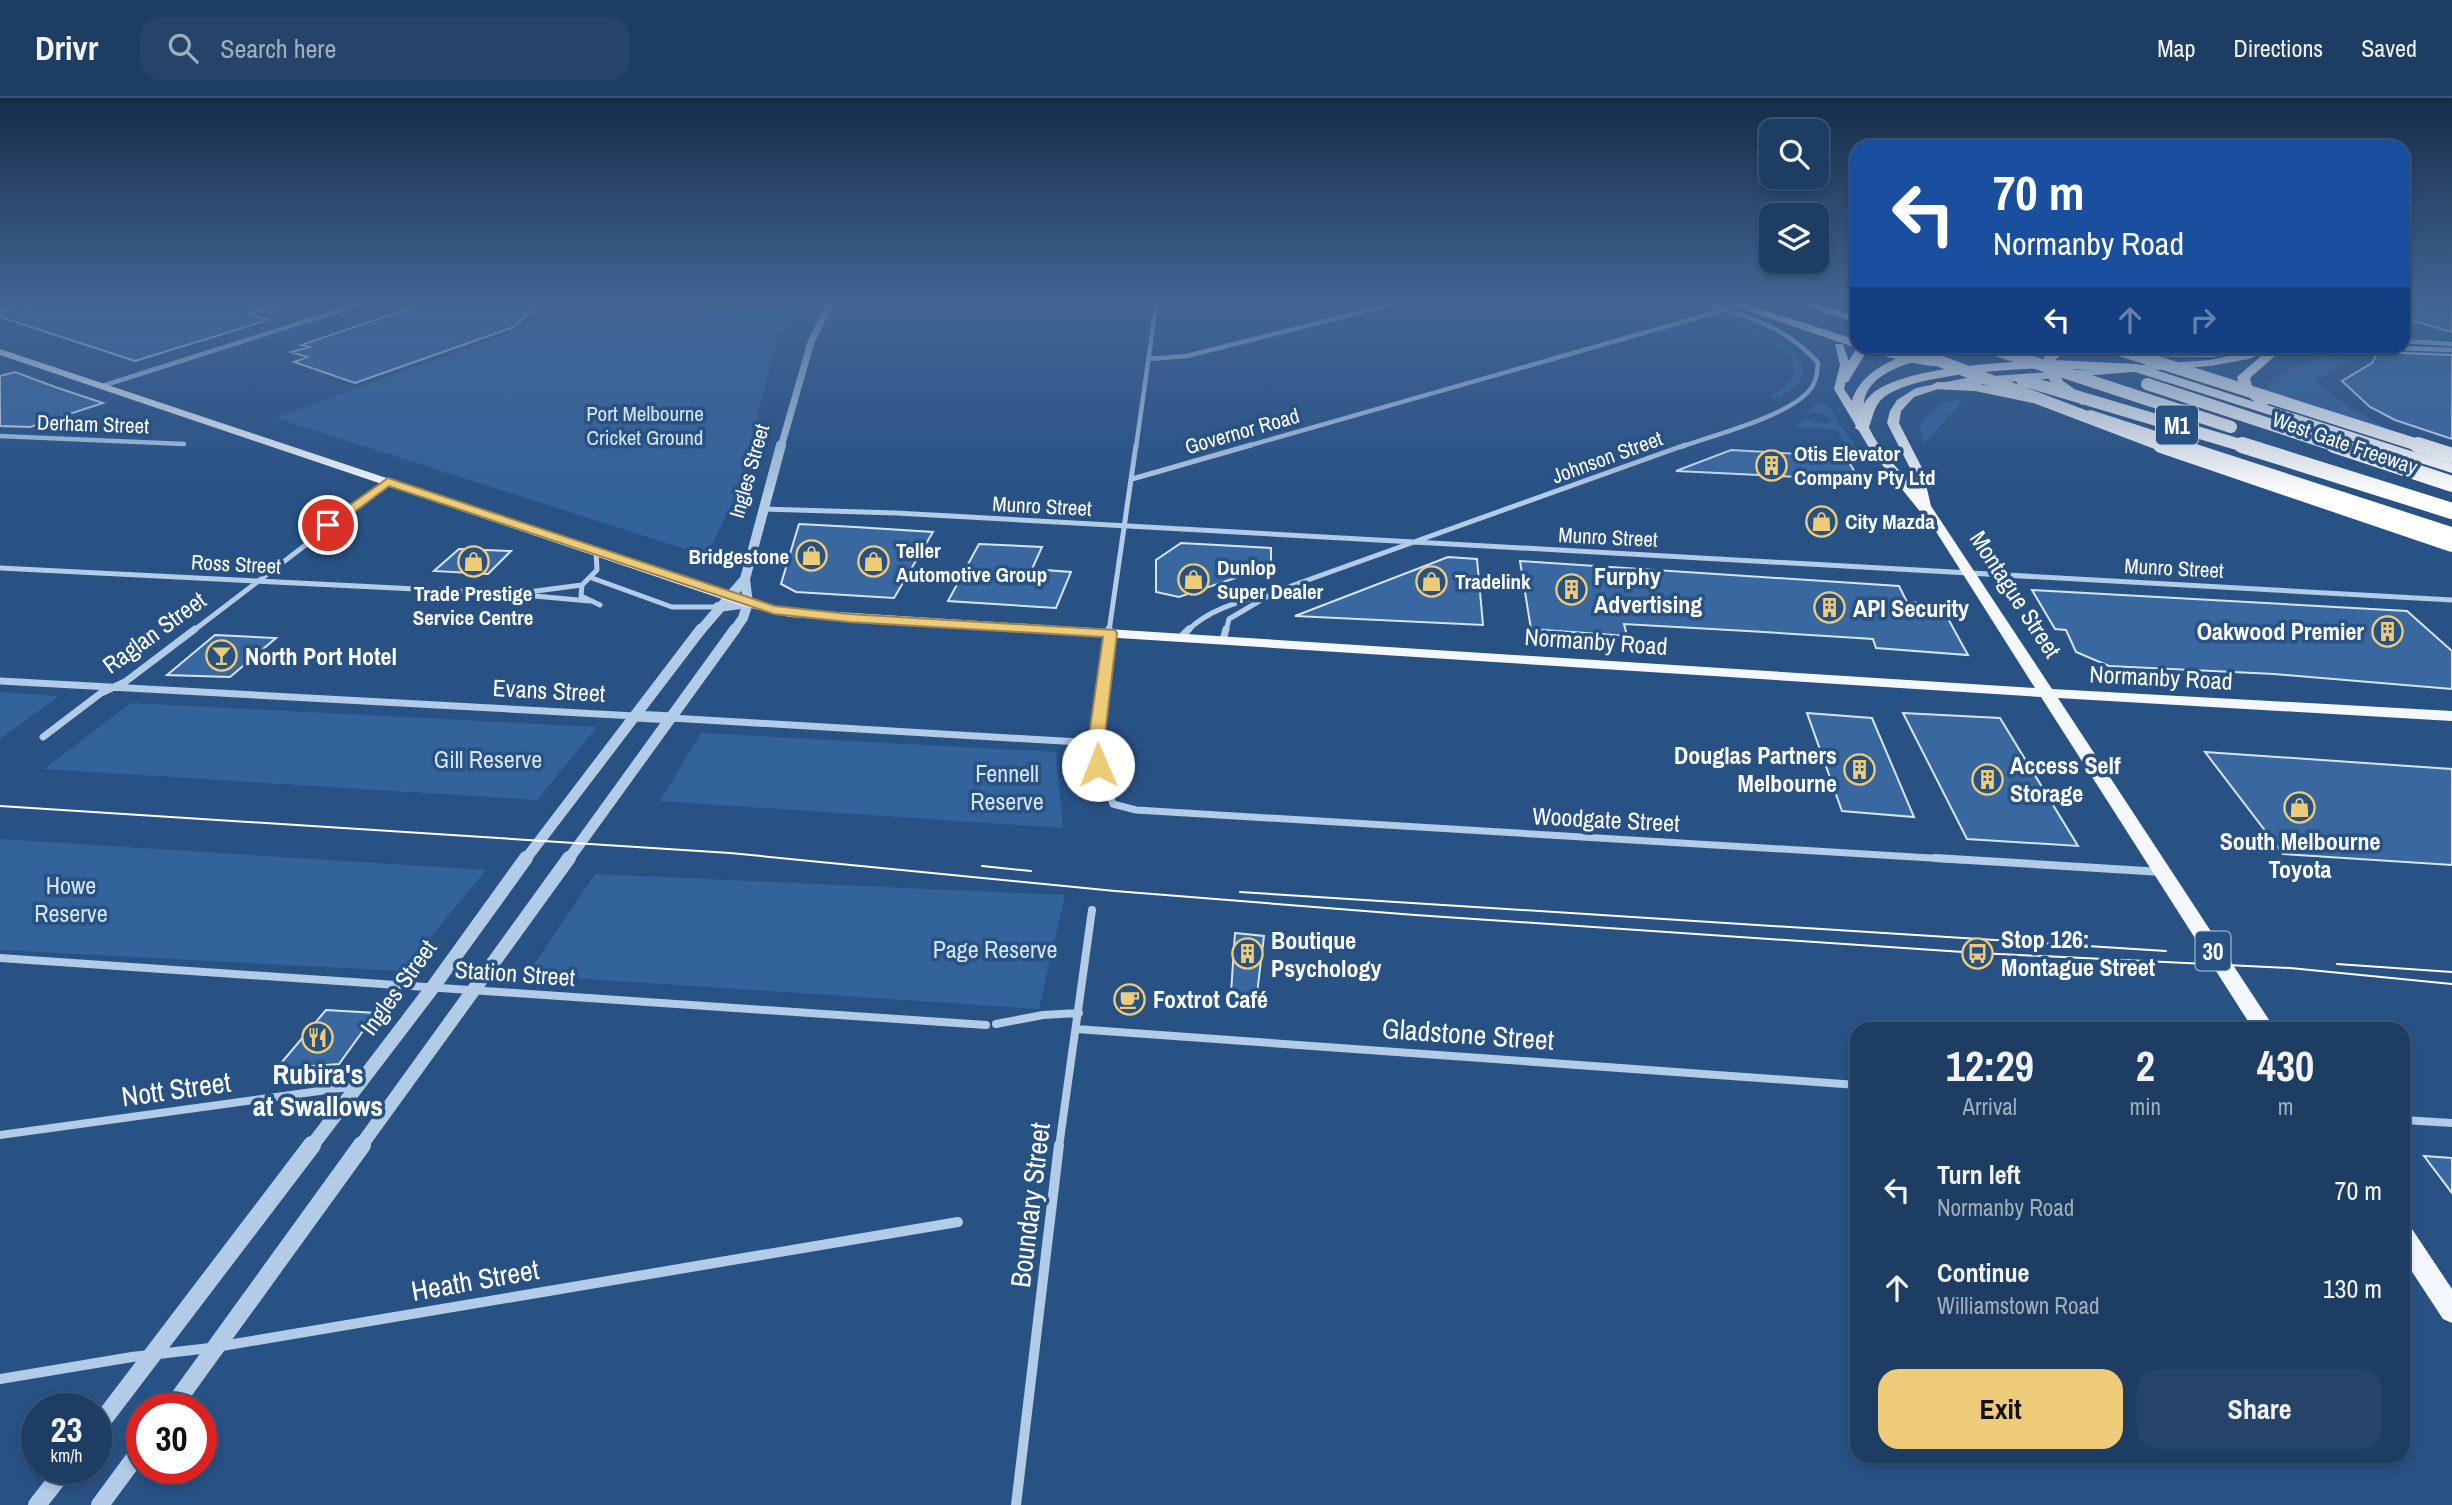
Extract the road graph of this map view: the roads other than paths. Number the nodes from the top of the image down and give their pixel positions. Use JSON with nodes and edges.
{"nodes":[{"id":1,"x":45,"y":365,"type":"edge"},
{"id":2,"x":169,"y":365,"type":"edge"},
{"id":3,"x":804,"y":365,"type":"edge"},
{"id":4,"x":1148,"y":365,"type":"edge"},
{"id":5,"x":1517,"y":365,"type":"edge"},
{"id":6,"x":1818,"y":365,"type":"edge"},
{"id":7,"x":1845,"y":365,"type":"edge"},
{"id":8,"x":1852,"y":365,"type":"edge"},
{"id":9,"x":1897,"y":365,"type":"edge"},
{"id":10,"x":1949,"y":365,"type":"edge"},
{"id":11,"x":1958,"y":365,"type":"edge"},
{"id":12,"x":1966,"y":365,"type":"edge"},
{"id":13,"x":1977,"y":365,"type":"edge"},
{"id":14,"x":2022,"y":365,"type":"edge"},
{"id":15,"x":2032,"y":365,"type":"edge"},
{"id":16,"x":2049,"y":365,"type":"edge"},
{"id":17,"x":2074,"y":365,"type":"edge"},
{"id":18,"x":2082,"y":365,"type":"edge"},
{"id":19,"x":2118,"y":365,"type":"edge"},
{"id":20,"x":2166,"y":365,"type":"edge"},
{"id":21,"x":2176,"y":365,"type":"edge"},
{"id":22,"x":2256,"y":365,"type":"edge"},
{"id":23,"x":2137,"y":368,"type":"junction"},
{"id":24,"x":2049,"y":369,"type":"junction"},
{"id":25,"x":1843,"y":379,"type":"junction"},
{"id":26,"x":1966,"y":380,"type":"junction"},
{"id":27,"x":105,"y":385,"type":"junction"},
{"id":28,"x":1931,"y":387,"type":"junction"},
{"id":29,"x":1860,"y":424,"type":"junction"},
{"id":30,"x":2141,"y":429,"type":"junction"},
{"id":31,"x":2337,"y":431,"type":"junction"},
{"id":32,"x":0,"y":436,"type":"edge"},
{"id":33,"x":184,"y":444,"type":"dead end"},
{"id":34,"x":2452,"y":456,"type":"edge"},
{"id":35,"x":2452,"y":469,"type":"edge"},
{"id":36,"x":1132,"y":479,"type":"junction"},
{"id":37,"x":388,"y":482,"type":"junction"},
{"id":38,"x":2452,"y":484,"type":"edge"},
{"id":39,"x":2452,"y":502,"type":"edge"},
{"id":40,"x":1926,"y":508,"type":"junction"},
{"id":41,"x":763,"y":509,"type":"junction"},
{"id":42,"x":2452,"y":511,"type":"edge"},
{"id":43,"x":1124,"y":526,"type":"junction"},
{"id":44,"x":2452,"y":532,"type":"edge"},
{"id":45,"x":1415,"y":541,"type":"junction"},
{"id":46,"x":2452,"y":544,"type":"edge"},
{"id":47,"x":596,"y":551,"type":"junction"},
{"id":48,"x":0,"y":568,"type":"edge"},
{"id":49,"x":1969,"y":573,"type":"junction"},
{"id":50,"x":592,"y":578,"type":"junction"},
{"id":51,"x":745,"y":579,"type":"junction"},
{"id":52,"x":255,"y":581,"type":"junction"},
{"id":53,"x":582,"y":585,"type":"junction"},
{"id":54,"x":1277,"y":591,"type":"junction"},
{"id":55,"x":513,"y":594,"type":"junction"},
{"id":56,"x":2452,"y":600,"type":"edge"},
{"id":57,"x":589,"y":601,"type":"junction"},
{"id":58,"x":733,"y":602,"type":"junction"},
{"id":59,"x":600,"y":605,"type":"dead end"},
{"id":60,"x":1110,"y":633,"type":"junction"},
{"id":61,"x":1181,"y":637,"type":"junction"},
{"id":62,"x":1223,"y":640,"type":"junction"},
{"id":63,"x":0,"y":681,"type":"edge"},
{"id":64,"x":113,"y":687,"type":"junction"},
{"id":65,"x":2047,"y":693,"type":"junction"},
{"id":66,"x":635,"y":716,"type":"junction"},
{"id":67,"x":2452,"y":716,"type":"edge"},
{"id":68,"x":671,"y":718,"type":"junction"},
{"id":69,"x":43,"y":737,"type":"dead end"},
{"id":70,"x":1096,"y":743,"type":"junction"},
{"id":71,"x":2162,"y":872,"type":"junction"},
{"id":72,"x":1092,"y":911,"type":"dead end"},
{"id":73,"x":0,"y":957,"type":"edge"},
{"id":74,"x":433,"y":987,"type":"junction"},
{"id":75,"x":473,"y":990,"type":"junction"},
{"id":76,"x":1079,"y":1013,"type":"junction"},
{"id":77,"x":2259,"y":1022,"type":"edge"},
{"id":78,"x":986,"y":1024,"type":"dead end"},
{"id":79,"x":996,"y":1024,"type":"dead end"},
{"id":80,"x":1076,"y":1029,"type":"junction"},
{"id":81,"x":1850,"y":1084,"type":"edge"},
{"id":82,"x":358,"y":1086,"type":"junction"},
{"id":83,"x":2410,"y":1121,"type":"edge"},
{"id":84,"x":2452,"y":1124,"type":"edge"},
{"id":85,"x":0,"y":1135,"type":"edge"},
{"id":86,"x":958,"y":1222,"type":"dead end"},
{"id":87,"x":2410,"y":1248,"type":"edge"},
{"id":88,"x":2452,"y":1311,"type":"edge"},
{"id":89,"x":216,"y":1347,"type":"junction"},
{"id":90,"x":153,"y":1355,"type":"junction"},
{"id":91,"x":0,"y":1380,"type":"edge"},
{"id":92,"x":183,"y":1393,"type":"edge"},
{"id":93,"x":112,"y":1408,"type":"edge"},
{"id":94,"x":126,"y":1470,"type":"edge"},
{"id":95,"x":53,"y":1484,"type":"edge"},
{"id":96,"x":37,"y":1505,"type":"edge"},
{"id":97,"x":100,"y":1505,"type":"edge"},
{"id":98,"x":1016,"y":1505,"type":"edge"}],
"edges":[{"from":1,"to":27,"type":"main road","name":"Normanby Road"},
{"from":2,"to":27,"type":"street"},
{"from":3,"to":41,"type":"street","name":"Ingles Street"},
{"from":4,"to":36,"type":"street"},
{"from":5,"to":36,"type":"street","name":"Governor Road"},
{"from":6,"to":45,"type":"street","name":"Johnson Street"},
{"from":7,"to":25,"type":"main road","name":"Montague Street"},
{"from":8,"to":25,"type":"highway"},
{"from":9,"to":29,"type":"main road"},
{"from":10,"to":46,"type":"highway","bridge":true},
{"from":11,"to":29,"type":"highway"},
{"from":12,"to":42,"type":"highway","number":"M1","bridge":true},
{"from":13,"to":26,"type":"highway"},
{"from":14,"to":39,"type":"highway","name":"West Gate Freeway","number":"M1","bridge":true},
{"from":15,"to":24,"type":"highway"},
{"from":16,"to":24,"type":"highway"},
{"from":17,"to":38,"type":"highway","name":"West Gate Freeway","number":"M1","bridge":true},
{"from":18,"to":24,"type":"highway"},
{"from":19,"to":23,"type":"highway"},
{"from":20,"to":34,"type":"highway","bridge":true},
{"from":21,"to":23,"type":"main road"},
{"from":22,"to":31,"type":"highway"},
{"from":23,"to":31,"type":"highway"},
{"from":24,"to":26,"type":"main road","name":"Montague Street","number":"30"},
{"from":24,"to":30,"type":"highway"},
{"from":25,"to":29,"type":"main road","name":"Montague Street"},
{"from":26,"to":28,"type":"main road","name":"Montague Street","number":"30"},
{"from":27,"to":37,"type":"main road","name":"Normanby Road"},
{"from":28,"to":30,"type":"highway"},
{"from":28,"to":40,"type":"main road","name":"Montague Street","number":"30"},
{"from":29,"to":40,"type":"main road","name":"Montague Street","number":"30"},
{"from":30,"to":44,"type":"highway"},
{"from":31,"to":35,"type":"highway"},
{"from":32,"to":33,"type":"street","name":"Derham Street"},
{"from":36,"to":43,"type":"street"},
{"from":37,"to":47,"type":"main road","name":"Normanby Road"},
{"from":37,"to":52,"type":"street","name":"Raglan Street"},
{"from":40,"to":49,"type":"main road","name":"Montague Street","number":"30"},
{"from":41,"to":43,"type":"street","name":"Munro Street"},
{"from":41,"to":51,"type":"street","name":"Ingles Street"},
{"from":43,"to":45,"type":"street","name":"Munro Street"},
{"from":43,"to":60,"type":"street"},
{"from":45,"to":49,"type":"street","name":"Munro Street"},
{"from":45,"to":54,"type":"street","name":"Johnson Street"},
{"from":47,"to":50,"type":"street"},
{"from":47,"to":58,"type":"main road","name":"Normanby Road"},
{"from":48,"to":52,"type":"street","name":"Ross Street"},
{"from":49,"to":56,"type":"street","name":"Munro Street"},
{"from":49,"to":65,"type":"main road","name":"Montague Street","number":"30"},
{"from":50,"to":53,"type":"street","name":"Ross Street"},
{"from":50,"to":58,"type":"street"},
{"from":51,"to":58,"type":"street","name":"Ingles Street"},
{"from":51,"to":58,"type":"street","name":"Ingles Street"},
{"from":52,"to":55,"type":"street","name":"Ross Street"},
{"from":52,"to":64,"type":"street","name":"Raglan Street"},
{"from":53,"to":55,"type":"street","name":"Ross Street"},
{"from":53,"to":57,"type":"street"},
{"from":54,"to":61,"type":"street","name":"Johnson Street"},
{"from":54,"to":62,"type":"street","name":"Johnson Street"},
{"from":55,"to":57,"type":"street","name":"Ross Street"},
{"from":57,"to":59,"type":"street","name":"Ross Street"},
{"from":58,"to":60,"type":"main road","name":"Normanby Road"},
{"from":58,"to":66,"type":"street","name":"Ingles Street"},
{"from":58,"to":68,"type":"street","name":"Ingles Street"},
{"from":60,"to":61,"type":"main road","name":"Normanby Road"},
{"from":60,"to":70,"type":"street"},
{"from":61,"to":62,"type":"main road","name":"Normanby Road"},
{"from":62,"to":65,"type":"main road","name":"Normanby Road"},
{"from":63,"to":64,"type":"street","name":"Evans Street"},
{"from":64,"to":66,"type":"street","name":"Evans Street"},
{"from":64,"to":69,"type":"street","name":"Raglan Street"},
{"from":65,"to":67,"type":"main road","name":"Normanby Road"},
{"from":65,"to":71,"type":"main road","name":"Montague Street","number":"30"},
{"from":66,"to":68,"type":"street","name":"Evans Street"},
{"from":66,"to":74,"type":"street","name":"Ingles Street"},
{"from":68,"to":70,"type":"street","name":"Evans Street"},
{"from":68,"to":75,"type":"street","name":"Ingles Street"},
{"from":70,"to":71,"type":"street","name":"Woodgate Street"},
{"from":71,"to":77,"type":"main road","name":"Montague Street","number":"30"},
{"from":72,"to":76,"type":"street","name":"Boundary Street"},
{"from":73,"to":74,"type":"street","name":"Station Street"},
{"from":74,"to":75,"type":"street","name":"Station Street"},
{"from":74,"to":82,"type":"street","name":"Ingles Street"},
{"from":75,"to":78,"type":"street","name":"Station Street"},
{"from":75,"to":89,"type":"street","name":"Ingles Street"},
{"from":76,"to":79,"type":"street"},
{"from":76,"to":80,"type":"street","name":"Boundary Street"},
{"from":80,"to":81,"type":"street","name":"Gladstone Street"},
{"from":80,"to":98,"type":"street","name":"Boundary Street"},
{"from":82,"to":85,"type":"street","name":"Nott Street"},
{"from":82,"to":90,"type":"street","name":"Ingles Street"},
{"from":83,"to":84,"type":"street"},
{"from":86,"to":89,"type":"street","name":"Heath Street"},
{"from":87,"to":88,"type":"main road"},
{"from":89,"to":90,"type":"street","name":"Heath Street"},
{"from":89,"to":92,"type":"street","name":"Ingles Street"},
{"from":90,"to":91,"type":"street","name":"Heath Street"},
{"from":90,"to":93,"type":"street","name":"Ingles Street"},
{"from":94,"to":97,"type":"street"},
{"from":95,"to":96,"type":"street"}]}
